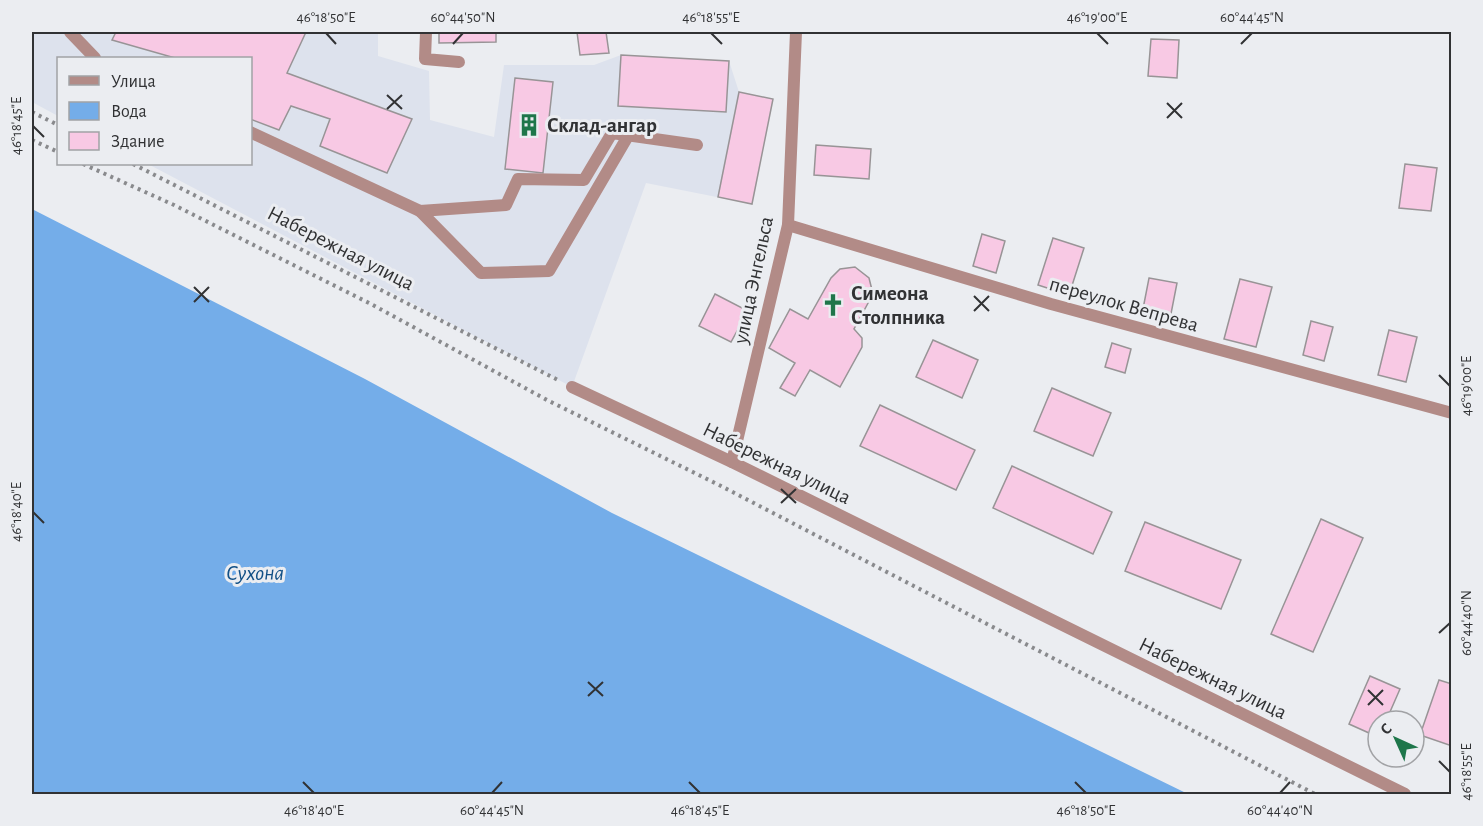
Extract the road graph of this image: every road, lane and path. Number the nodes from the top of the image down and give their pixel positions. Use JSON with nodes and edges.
{"nodes":[{"id":1,"x":70,"y":32,"type":"edge"},
{"id":2,"x":426,"y":32,"type":"edge"},
{"id":3,"x":796,"y":32,"type":"edge"},
{"id":4,"x":94,"y":57,"type":"edge"},
{"id":5,"x":459,"y":62,"type":"dead end"},
{"id":6,"x":32,"y":112,"type":"edge"},
{"id":7,"x":57,"y":124,"type":"edge"},
{"id":8,"x":252,"y":133,"type":"edge"},
{"id":9,"x":628,"y":135,"type":"junction"},
{"id":10,"x":32,"y":140,"type":"edge"},
{"id":11,"x":697,"y":145,"type":"dead end"},
{"id":12,"x":57,"y":152,"type":"edge"},
{"id":13,"x":85,"y":165,"type":"edge"},
{"id":14,"x":135,"y":165,"type":"edge"},
{"id":15,"x":420,"y":211,"type":"junction"},
{"id":16,"x":788,"y":225,"type":"junction"},
{"id":17,"x":572,"y":387,"type":"joint"},
{"id":18,"x":1452,"y":413,"type":"edge"},
{"id":19,"x":732,"y":462,"type":"junction"},
{"id":20,"x":1315,"y":795,"type":"edge"},
{"id":21,"x":1405,"y":795,"type":"edge"}],
"edges":[{"from":1,"to":4,"type":"street"},
{"from":2,"to":5,"type":"street"},
{"from":3,"to":16,"type":"street","name":"улица Энгельса"},
{"from":6,"to":7,"type":"path"},
{"from":8,"to":15,"type":"street"},
{"from":9,"to":11,"type":"street"},
{"from":9,"to":15,"type":"street"},
{"from":9,"to":15,"type":"street"},
{"from":10,"to":12,"type":"path"},
{"from":13,"to":20,"type":"path"},
{"from":14,"to":17,"type":"path","name":"Набережная улица"},
{"from":16,"to":18,"type":"street","name":"переулок Вепрева"},
{"from":16,"to":19,"type":"street","name":"улица Энгельса"},
{"from":17,"to":19,"type":"street","name":"Набережная улица"},
{"from":19,"to":21,"type":"street","name":"Набережная улица"}]}
